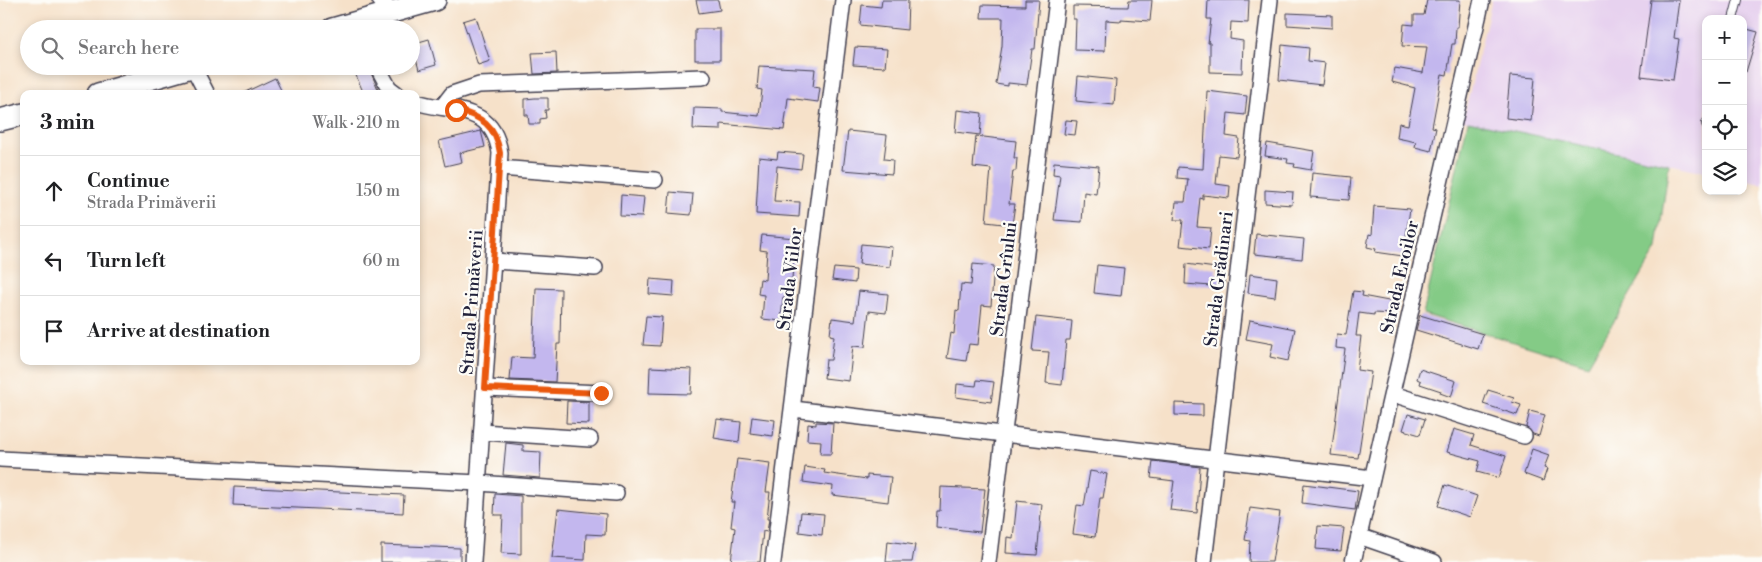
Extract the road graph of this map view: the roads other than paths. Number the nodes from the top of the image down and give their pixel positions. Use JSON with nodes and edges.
{"nodes":[{"id":1,"x":435,"y":0,"type":"edge"},
{"id":2,"x":843,"y":0,"type":"edge"},
{"id":3,"x":1057,"y":0,"type":"edge"},
{"id":4,"x":1270,"y":0,"type":"edge"},
{"id":5,"x":1482,"y":0,"type":"edge"},
{"id":6,"x":1738,"y":0,"type":"edge"},
{"id":7,"x":386,"y":6,"type":"edge"},
{"id":8,"x":1735,"y":15,"type":"edge"},
{"id":9,"x":361,"y":20,"type":"edge"},
{"id":10,"x":163,"y":75,"type":"edge"},
{"id":11,"x":198,"y":75,"type":"edge"},
{"id":12,"x":382,"y":75,"type":"edge"},
{"id":13,"x":703,"y":77,"type":"dead end"},
{"id":14,"x":112,"y":90,"type":"edge"},
{"id":15,"x":205,"y":90,"type":"edge"},
{"id":16,"x":392,"y":90,"type":"edge"},
{"id":17,"x":420,"y":103,"type":"edge"},
{"id":18,"x":442,"y":107,"type":"junction"},
{"id":19,"x":20,"y":115,"type":"edge"},
{"id":20,"x":0,"y":120,"type":"edge"},
{"id":21,"x":500,"y":168,"type":"junction"},
{"id":22,"x":655,"y":180,"type":"dead end"},
{"id":23,"x":494,"y":261,"type":"junction"},
{"id":24,"x":595,"y":268,"type":"dead end"},
{"id":25,"x":485,"y":388,"type":"junction"},
{"id":26,"x":601,"y":393,"type":"dead end"},
{"id":27,"x":1393,"y":394,"type":"junction"},
{"id":28,"x":792,"y":409,"type":"junction"},
{"id":29,"x":482,"y":432,"type":"junction"},
{"id":30,"x":1005,"y":433,"type":"junction"},
{"id":31,"x":1524,"y":436,"type":"dead end"},
{"id":32,"x":590,"y":439,"type":"dead end"},
{"id":33,"x":1217,"y":458,"type":"junction"},
{"id":34,"x":0,"y":459,"type":"edge"},
{"id":35,"x":1372,"y":478,"type":"junction"},
{"id":36,"x":480,"y":483,"type":"junction"},
{"id":37,"x":616,"y":493,"type":"dead end"},
{"id":38,"x":1359,"y":536,"type":"junction"},
{"id":39,"x":473,"y":562,"type":"edge"},
{"id":40,"x":773,"y":562,"type":"edge"},
{"id":41,"x":988,"y":562,"type":"edge"},
{"id":42,"x":1204,"y":562,"type":"edge"},
{"id":43,"x":1353,"y":562,"type":"edge"},
{"id":44,"x":1434,"y":562,"type":"edge"}],
"edges":[{"from":1,"to":7,"type":"main road"},
{"from":2,"to":28,"type":"street","name":"Strada Viilor"},
{"from":3,"to":30,"type":"street","name":"Strada Grîului"},
{"from":4,"to":33,"type":"street","name":"Strada Grădinari"},
{"from":5,"to":27,"type":"street","name":"Strada Eroilor"},
{"from":6,"to":8,"type":"lane"},
{"from":7,"to":9,"type":"main road"},
{"from":10,"to":14,"type":"main road"},
{"from":11,"to":15,"type":"street"},
{"from":12,"to":16,"type":"street"},
{"from":13,"to":18,"type":"street"},
{"from":17,"to":18,"type":"street","name":"Strada Primăverii"},
{"from":18,"to":21,"type":"street","name":"Strada Primăverii"},
{"from":19,"to":20,"type":"main road"},
{"from":21,"to":22,"type":"street"},
{"from":21,"to":23,"type":"street","name":"Strada Primăverii"},
{"from":23,"to":24,"type":"street"},
{"from":23,"to":25,"type":"street","name":"Strada Primăverii"},
{"from":25,"to":26,"type":"street"},
{"from":25,"to":29,"type":"street","name":"Strada Primăverii"},
{"from":27,"to":31,"type":"street"},
{"from":27,"to":35,"type":"street","name":"Strada Eroilor"},
{"from":28,"to":30,"type":"street"},
{"from":28,"to":40,"type":"street","name":"Strada Viilor"},
{"from":29,"to":32,"type":"street"},
{"from":29,"to":36,"type":"street","name":"Strada Primăverii"},
{"from":30,"to":33,"type":"street"},
{"from":30,"to":41,"type":"street","name":"Strada Grîului"},
{"from":33,"to":35,"type":"street"},
{"from":33,"to":42,"type":"street","name":"Strada Grădinari"},
{"from":34,"to":36,"type":"street"},
{"from":35,"to":38,"type":"street","name":"Strada Eroilor"},
{"from":36,"to":37,"type":"street"},
{"from":36,"to":39,"type":"street","name":"Strada Primăverii"},
{"from":38,"to":43,"type":"street","name":"Strada Eroilor"},
{"from":38,"to":44,"type":"street"}]}
